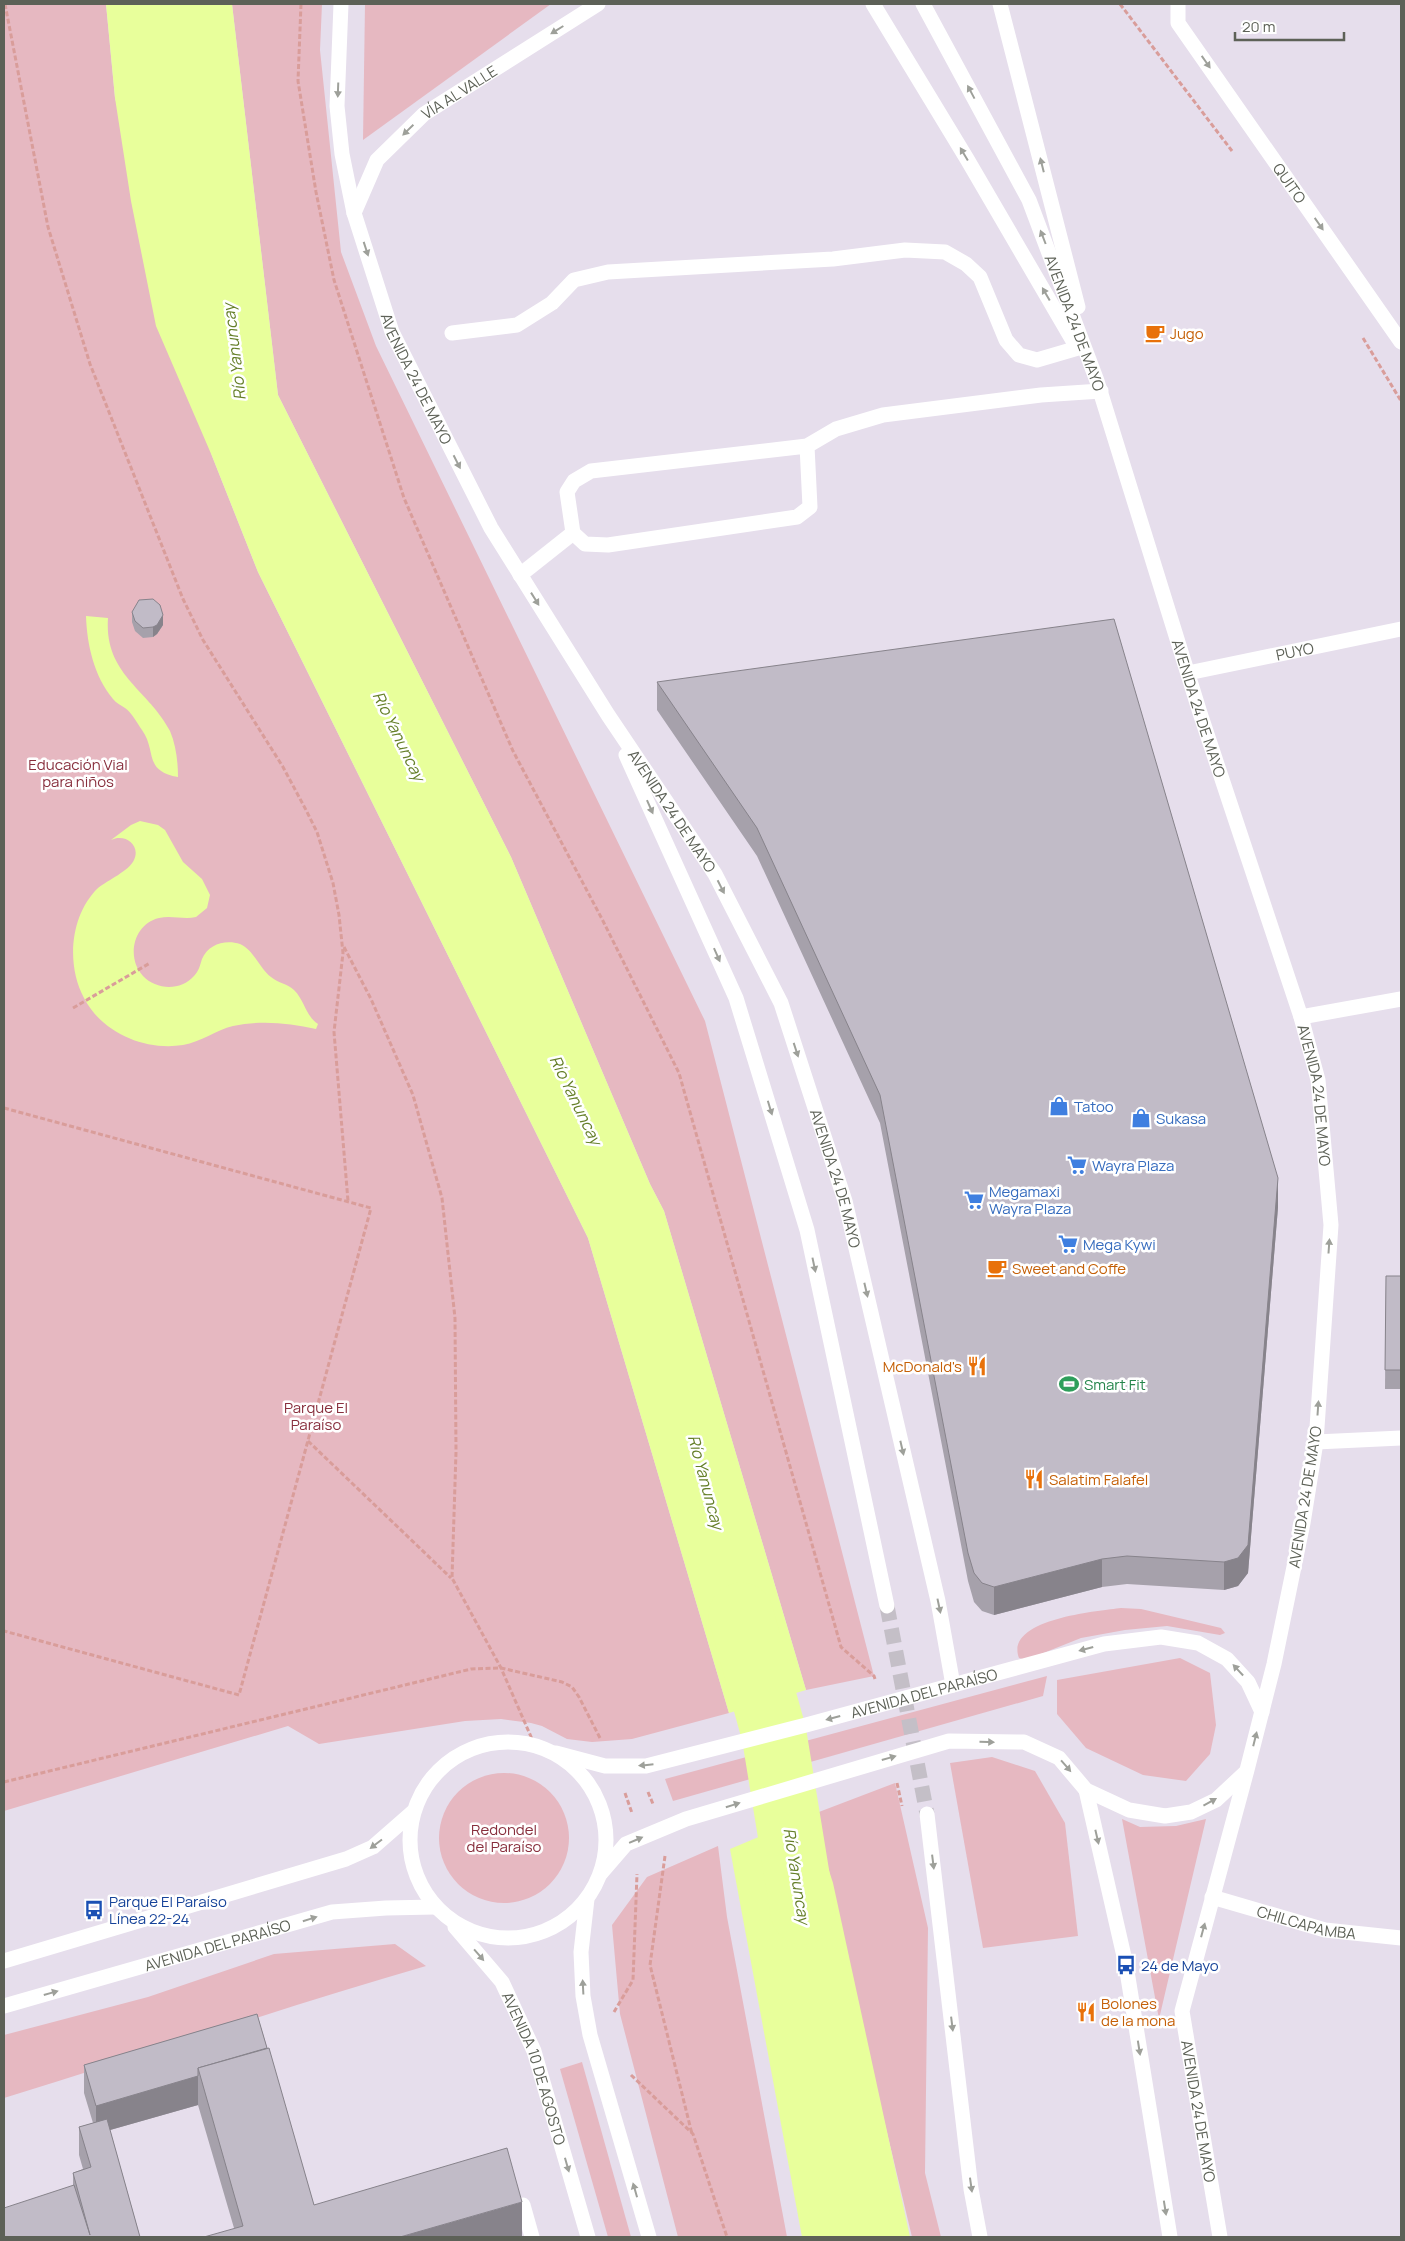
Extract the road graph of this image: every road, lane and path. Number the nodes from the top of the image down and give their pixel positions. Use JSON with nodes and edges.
{"nodes":[{"id":1,"x":5,"y":4,"type":"edge"},
{"id":2,"x":300,"y":4,"type":"edge"},
{"id":3,"x":341,"y":4,"type":"edge"},
{"id":4,"x":598,"y":4,"type":"edge"},
{"id":5,"x":873,"y":4,"type":"edge"},
{"id":6,"x":923,"y":4,"type":"edge"},
{"id":7,"x":1000,"y":4,"type":"edge"},
{"id":8,"x":1120,"y":4,"type":"edge"},
{"id":9,"x":1178,"y":4,"type":"edge"},
{"id":10,"x":1233,"y":152,"type":"dead end"},
{"id":11,"x":354,"y":213,"type":"junction"},
{"id":12,"x":452,"y":333,"type":"dead end"},
{"id":13,"x":1361,"y":336,"type":"dead end"},
{"id":14,"x":1401,"y":342,"type":"edge"},
{"id":15,"x":1078,"y":348,"type":"junction"},
{"id":16,"x":1099,"y":386,"type":"junction"},
{"id":17,"x":1401,"y":401,"type":"edge"},
{"id":18,"x":807,"y":446,"type":"junction"},
{"id":19,"x":573,"y":533,"type":"junction"},
{"id":20,"x":520,"y":575,"type":"junction"},
{"id":21,"x":1401,"y":629,"type":"edge"},
{"id":22,"x":1188,"y":673,"type":"junction"},
{"id":23,"x":608,"y":715,"type":"junction"},
{"id":24,"x":342,"y":944,"type":"junction"},
{"id":25,"x":150,"y":962,"type":"dead end"},
{"id":26,"x":1401,"y":999,"type":"edge"},
{"id":27,"x":73,"y":1008,"type":"dead end"},
{"id":28,"x":1301,"y":1017,"type":"junction"},
{"id":29,"x":4,"y":1108,"type":"edge"},
{"id":30,"x":348,"y":1201,"type":"junction"},
{"id":31,"x":1401,"y":1438,"type":"edge"},
{"id":32,"x":308,"y":1441,"type":"junction"},
{"id":33,"x":1316,"y":1442,"type":"junction"},
{"id":34,"x":452,"y":1578,"type":"junction"},
{"id":35,"x":887,"y":1606,"type":"tunnel mouth"},
{"id":36,"x":4,"y":1631,"type":"edge"},
{"id":37,"x":501,"y":1668,"type":"junction"},
{"id":38,"x":874,"y":1676,"type":"dead end"},
{"id":39,"x":953,"y":1685,"type":"junction"},
{"id":40,"x":1262,"y":1712,"type":"junction"},
{"id":41,"x":535,"y":1744,"type":"junction"},
{"id":42,"x":556,"y":1753,"type":"junction"},
{"id":43,"x":615,"y":1766,"type":"junction"},
{"id":44,"x":638,"y":1766,"type":"junction"},
{"id":45,"x":1247,"y":1770,"type":"junction"},
{"id":46,"x":4,"y":1782,"type":"edge"},
{"id":47,"x":1086,"y":1790,"type":"junction"},
{"id":48,"x":413,"y":1812,"type":"junction"},
{"id":49,"x":927,"y":1814,"type":"tunnel mouth"},
{"id":50,"x":663,"y":1829,"type":"junction"},
{"id":51,"x":639,"y":1839,"type":"junction"},
{"id":52,"x":601,"y":1873,"type":"junction"},
{"id":53,"x":1212,"y":1898,"type":"junction"},
{"id":54,"x":587,"y":1899,"type":"junction"},
{"id":55,"x":435,"y":1907,"type":"junction"},
{"id":56,"x":447,"y":1918,"type":"junction"},
{"id":57,"x":1401,"y":1938,"type":"edge"},
{"id":58,"x":4,"y":1960,"type":"edge"},
{"id":59,"x":4,"y":2006,"type":"edge"},
{"id":60,"x":590,"y":2035,"type":"junction"},
{"id":61,"x":630,"y":2074,"type":"dead end"},
{"id":62,"x":693,"y":2134,"type":"junction"},
{"id":63,"x":522,"y":2205,"type":"dead end"},
{"id":64,"x":532,"y":2237,"type":"edge"},
{"id":65,"x":588,"y":2237,"type":"edge"},
{"id":66,"x":649,"y":2237,"type":"edge"},
{"id":67,"x":727,"y":2237,"type":"edge"},
{"id":68,"x":980,"y":2237,"type":"edge"},
{"id":69,"x":1170,"y":2237,"type":"edge"},
{"id":70,"x":1220,"y":2237,"type":"edge"}],
"edges":[{"from":1,"to":24,"type":"path"},
{"from":2,"to":38,"type":"path"},
{"from":3,"to":11,"type":"main road","name":"AVENIDA 24 DE MAYO","one_way":true},
{"from":4,"to":11,"type":"main road","name":"VÍA AL VALLE","one_way":true},
{"from":15,"to":5,"type":"main road","one_way":true},
{"from":16,"to":6,"type":"main road","name":"AVENIDA 24 DE MAYO","one_way":true},
{"from":16,"to":7,"type":"main road","one_way":true},
{"from":8,"to":10,"type":"path"},
{"from":9,"to":14,"type":"main road","name":"QUITO","one_way":true},
{"from":11,"to":20,"type":"main road","name":"AVENIDA 24 DE MAYO","one_way":true},
{"from":12,"to":15,"type":"main road"},
{"from":13,"to":17,"type":"path"},
{"from":15,"to":16,"type":"main road"},
{"from":16,"to":18,"type":"main road"},
{"from":16,"to":22,"type":"main road","name":"AVENIDA 24 DE MAYO"},
{"from":18,"to":19,"type":"main road"},
{"from":18,"to":19,"type":"main road"},
{"from":19,"to":20,"type":"main road"},
{"from":20,"to":23,"type":"main road","name":"AVENIDA 24 DE MAYO","one_way":true},
{"from":21,"to":22,"type":"main road","name":"PUYO"},
{"from":22,"to":28,"type":"main road","name":"AVENIDA 24 DE MAYO"},
{"from":23,"to":35,"type":"main road","name":"AVENIDA 24 DE MAYO","one_way":true},
{"from":23,"to":39,"type":"main road","name":"AVENIDA 24 DE MAYO","one_way":true},
{"from":24,"to":30,"type":"path"},
{"from":24,"to":34,"type":"path"},
{"from":25,"to":27,"type":"path"},
{"from":26,"to":28,"type":"main road"},
{"from":33,"to":28,"type":"main road","name":"AVENIDA 24 DE MAYO","one_way":true},
{"from":29,"to":30,"type":"path"},
{"from":30,"to":32,"type":"path"},
{"from":31,"to":33,"type":"main road"},
{"from":32,"to":34,"type":"path"},
{"from":32,"to":36,"type":"path"},
{"from":33,"to":40,"type":"main road","name":"AVENIDA 24 DE MAYO"},
{"from":34,"to":37,"type":"path"},
{"from":37,"to":41,"type":"path"},
{"from":37,"to":43,"type":"path"},
{"from":37,"to":46,"type":"path"},
{"from":40,"to":39,"type":"main road","name":"AVENIDA DEL PARAÍSO","one_way":true},
{"from":39,"to":44,"type":"main road","name":"AVENIDA DEL PARAÍSO","one_way":true},
{"from":45,"to":40,"type":"main road","name":"AVENIDA 24 DE MAYO","one_way":true},
{"from":41,"to":42,"type":"main road"},
{"from":41,"to":48,"type":"main road"},
{"from":42,"to":43,"type":"main road","name":"AVENIDA DEL PARAÍSO"},
{"from":42,"to":52,"type":"main road"},
{"from":43,"to":44,"type":"main road","name":"AVENIDA DEL PARAÍSO"},
{"from":43,"to":51,"type":"path"},
{"from":44,"to":50,"type":"path"},
{"from":47,"to":45,"type":"main road","one_way":true},
{"from":45,"to":53,"type":"main road","name":"AVENIDA 24 DE MAYO"},
{"from":50,"to":47,"type":"main road","one_way":true},
{"from":47,"to":69,"type":"main road","one_way":true},
{"from":48,"to":55,"type":"main road"},
{"from":48,"to":58,"type":"main road","one_way":true},
{"from":49,"to":68,"type":"main road","one_way":true},
{"from":50,"to":51,"type":"main road"},
{"from":50,"to":62,"type":"path"},
{"from":52,"to":51,"type":"main road","one_way":true},
{"from":51,"to":60,"type":"path"},
{"from":52,"to":54,"type":"main road"},
{"from":53,"to":57,"type":"main road","name":"CHILCAPAMBA"},
{"from":70,"to":53,"type":"main road","name":"AVENIDA 24 DE MAYO","one_way":true},
{"from":54,"to":56,"type":"main road"},
{"from":60,"to":54,"type":"main road","one_way":true},
{"from":55,"to":56,"type":"main road"},
{"from":59,"to":55,"type":"main road","name":"AVENIDA DEL PARAÍSO","one_way":true},
{"from":56,"to":65,"type":"main road","name":"AVENIDA 10 DE AGOSTO","one_way":true},
{"from":66,"to":60,"type":"main road","one_way":true},
{"from":61,"to":62,"type":"path"},
{"from":62,"to":67,"type":"path"},
{"from":63,"to":64,"type":"main road"}]}
